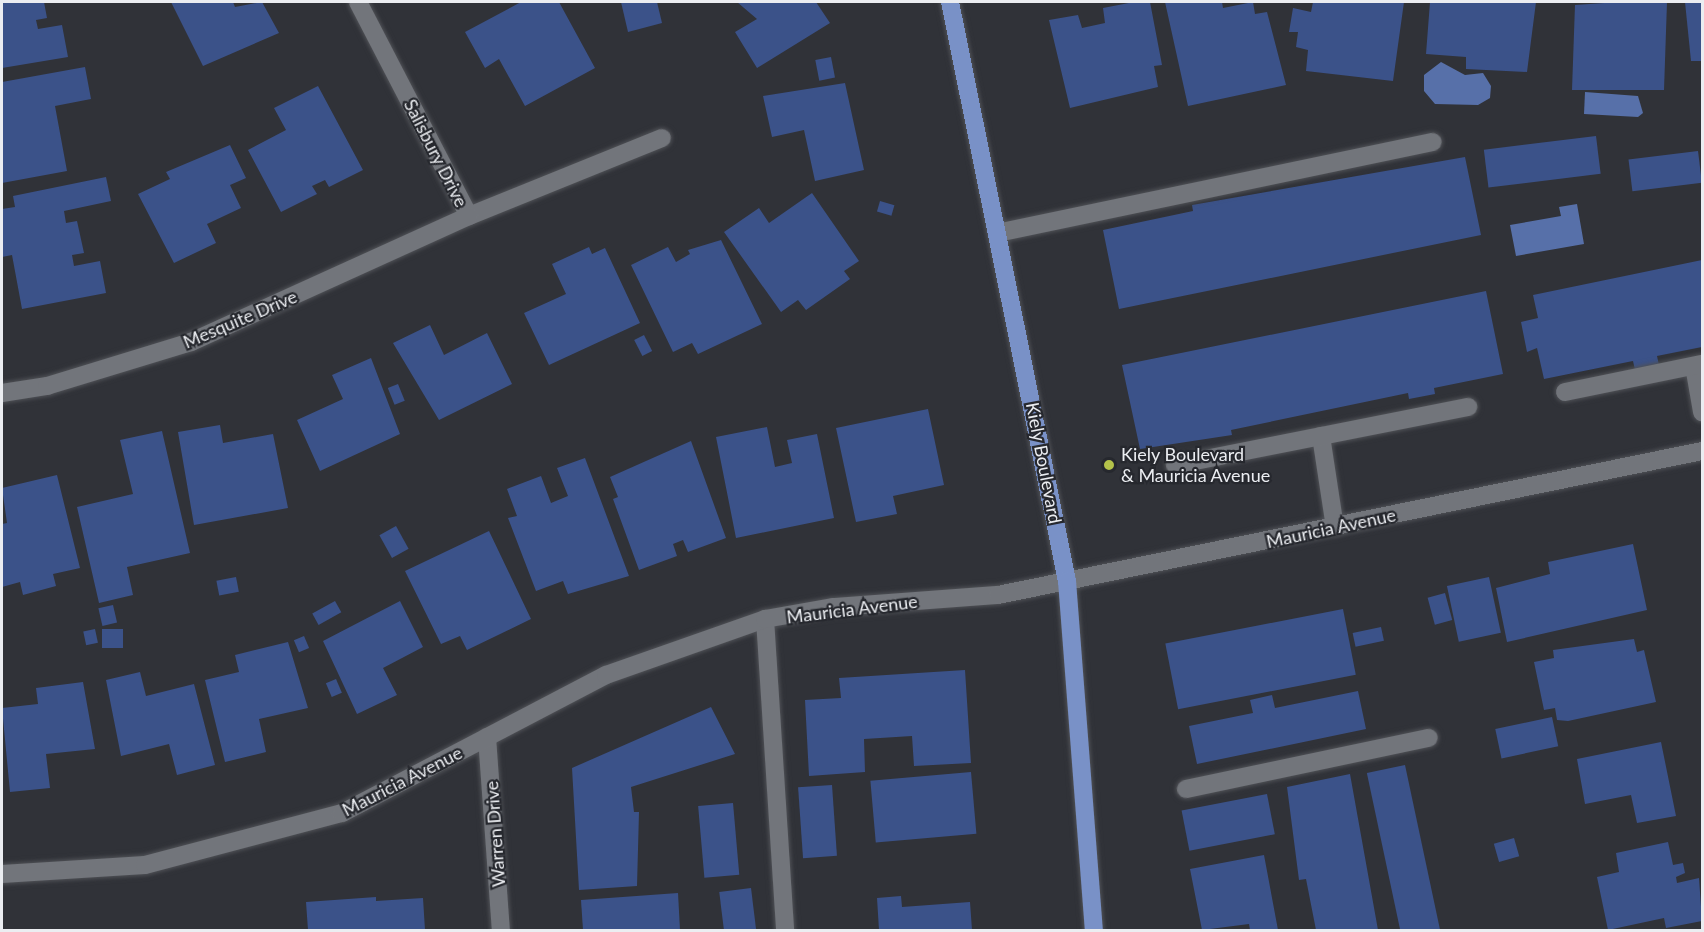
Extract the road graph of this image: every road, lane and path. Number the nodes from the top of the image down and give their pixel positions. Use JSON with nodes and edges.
{"nodes":[{"id":1,"x":358,"y":2,"type":"edge"},
{"id":2,"x":950,"y":2,"type":"edge"},
{"id":3,"x":662,"y":138,"type":"dead end"},
{"id":4,"x":1433,"y":142,"type":"dead end"},
{"id":5,"x":469,"y":216,"type":"junction"},
{"id":6,"x":997,"y":233,"type":"junction"},
{"id":7,"x":1698,"y":365,"type":"edge"},
{"id":8,"x":1565,"y":392,"type":"dead end"},
{"id":9,"x":2,"y":393,"type":"edge"},
{"id":10,"x":1468,"y":407,"type":"dead end"},
{"id":11,"x":1702,"y":412,"type":"edge"},
{"id":12,"x":1321,"y":436,"type":"junction"},
{"id":13,"x":1702,"y":451,"type":"edge"},
{"id":14,"x":1175,"y":465,"type":"dead end"},
{"id":15,"x":1335,"y":527,"type":"junction"},
{"id":16,"x":1067,"y":581,"type":"junction"},
{"id":17,"x":765,"y":619,"type":"junction"},
{"id":18,"x":487,"y":737,"type":"junction"},
{"id":19,"x":1429,"y":738,"type":"dead end"},
{"id":20,"x":1186,"y":789,"type":"dead end"},
{"id":21,"x":2,"y":874,"type":"edge"},
{"id":22,"x":501,"y":930,"type":"edge"},
{"id":23,"x":785,"y":930,"type":"edge"},
{"id":24,"x":1094,"y":930,"type":"edge"}],
"edges":[{"from":1,"to":5,"type":"street","name":"Salisbury Drive"},
{"from":2,"to":6,"type":"main road","name":"Kiely Boulevard"},
{"from":3,"to":5,"type":"street","name":"Salisbury Drive"},
{"from":4,"to":6,"type":"street"},
{"from":5,"to":9,"type":"street","name":"Mesquite Drive"},
{"from":6,"to":16,"type":"main road","name":"Kiely Boulevard"},
{"from":7,"to":8,"type":"street"},
{"from":7,"to":11,"type":"street"},
{"from":10,"to":12,"type":"street"},
{"from":12,"to":14,"type":"street"},
{"from":12,"to":15,"type":"street"},
{"from":13,"to":15,"type":"street","name":"Mauricia Avenue"},
{"from":15,"to":16,"type":"street","name":"Mauricia Avenue"},
{"from":16,"to":17,"type":"street","name":"Mauricia Avenue"},
{"from":16,"to":24,"type":"main road","name":"Kiely Boulevard"},
{"from":17,"to":18,"type":"street","name":"Mauricia Avenue"},
{"from":17,"to":23,"type":"street"},
{"from":18,"to":21,"type":"street","name":"Mauricia Avenue"},
{"from":18,"to":22,"type":"street","name":"Warren Drive"},
{"from":19,"to":20,"type":"street"}]}
